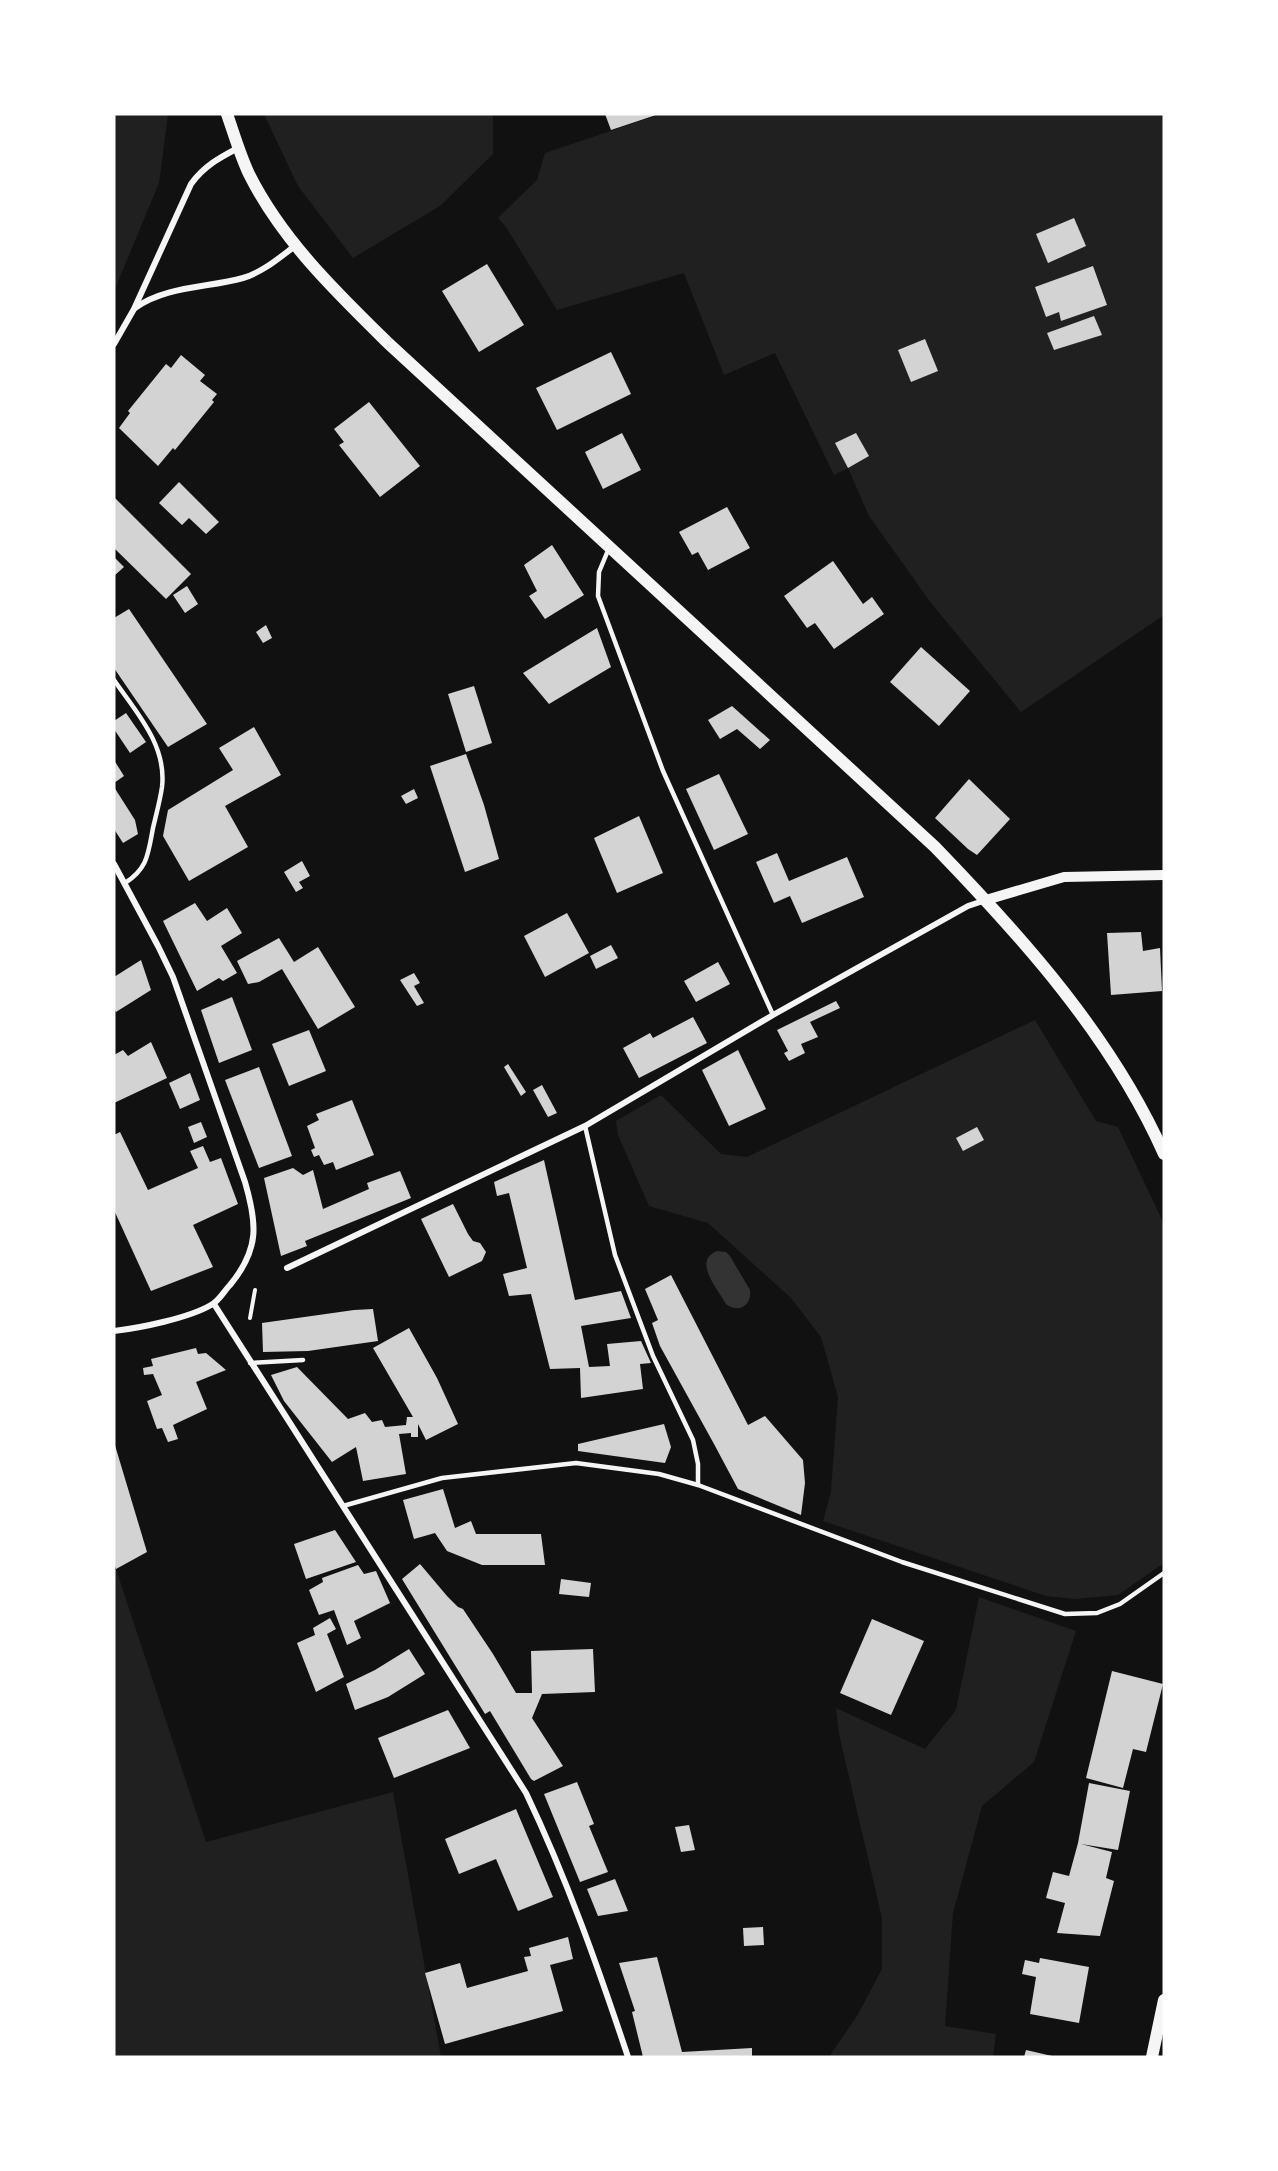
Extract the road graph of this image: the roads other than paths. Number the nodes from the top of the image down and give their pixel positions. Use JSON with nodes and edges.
{"nodes":[{"id":1,"x":227,"y":114,"type":"edge"},
{"id":2,"x":238,"y":148,"type":"junction"},
{"id":3,"x":295,"y":246,"type":"junction"},
{"id":4,"x":134,"y":309,"type":"junction"},
{"id":5,"x":114,"y":344,"type":"edge"},
{"id":6,"x":609,"y":547,"type":"junction"},
{"id":7,"x":114,"y":680,"type":"edge"},
{"id":8,"x":114,"y":864,"type":"edge"},
{"id":9,"x":1164,"y":874,"type":"edge"},
{"id":10,"x":125,"y":883,"type":"junction"},
{"id":11,"x":986,"y":900,"type":"junction"},
{"id":12,"x":773,"y":1015,"type":"junction"},
{"id":13,"x":585,"y":1126,"type":"junction"},
{"id":14,"x":1164,"y":1154,"type":"edge"},
{"id":15,"x":288,"y":1269,"type":"road end"},
{"id":16,"x":214,"y":1304,"type":"junction"},
{"id":17,"x":114,"y":1331,"type":"edge"},
{"id":18,"x":303,"y":1360,"type":"dead end"},
{"id":19,"x":250,"y":1363,"type":"junction"},
{"id":20,"x":698,"y":1485,"type":"junction"},
{"id":21,"x":343,"y":1506,"type":"junction"},
{"id":22,"x":1164,"y":1573,"type":"edge"},
{"id":23,"x":1164,"y":2000,"type":"edge"},
{"id":24,"x":628,"y":2057,"type":"edge"},
{"id":25,"x":1152,"y":2057,"type":"edge"}],
"edges":[{"from":1,"to":2,"type":"main road"},
{"from":2,"to":3,"type":"main road"},
{"from":2,"to":4,"type":"street"},
{"from":3,"to":4,"type":"street"},
{"from":3,"to":6,"type":"main road"},
{"from":4,"to":5,"type":"street"},
{"from":6,"to":11,"type":"main road"},
{"from":6,"to":12,"type":"lane"},
{"from":7,"to":10,"type":"lane"},
{"from":8,"to":10,"type":"street"},
{"from":9,"to":11,"type":"street"},
{"from":10,"to":16,"type":"street"},
{"from":11,"to":12,"type":"street"},
{"from":11,"to":14,"type":"main road"},
{"from":12,"to":13,"type":"street"},
{"from":13,"to":15,"type":"street"},
{"from":13,"to":20,"type":"lane"},
{"from":16,"to":17,"type":"street"},
{"from":16,"to":19,"type":"street"},
{"from":18,"to":19,"type":"lane"},
{"from":19,"to":21,"type":"street"},
{"from":20,"to":21,"type":"lane"},
{"from":20,"to":22,"type":"lane"},
{"from":21,"to":24,"type":"street"},
{"from":23,"to":25,"type":"main road"}]}
